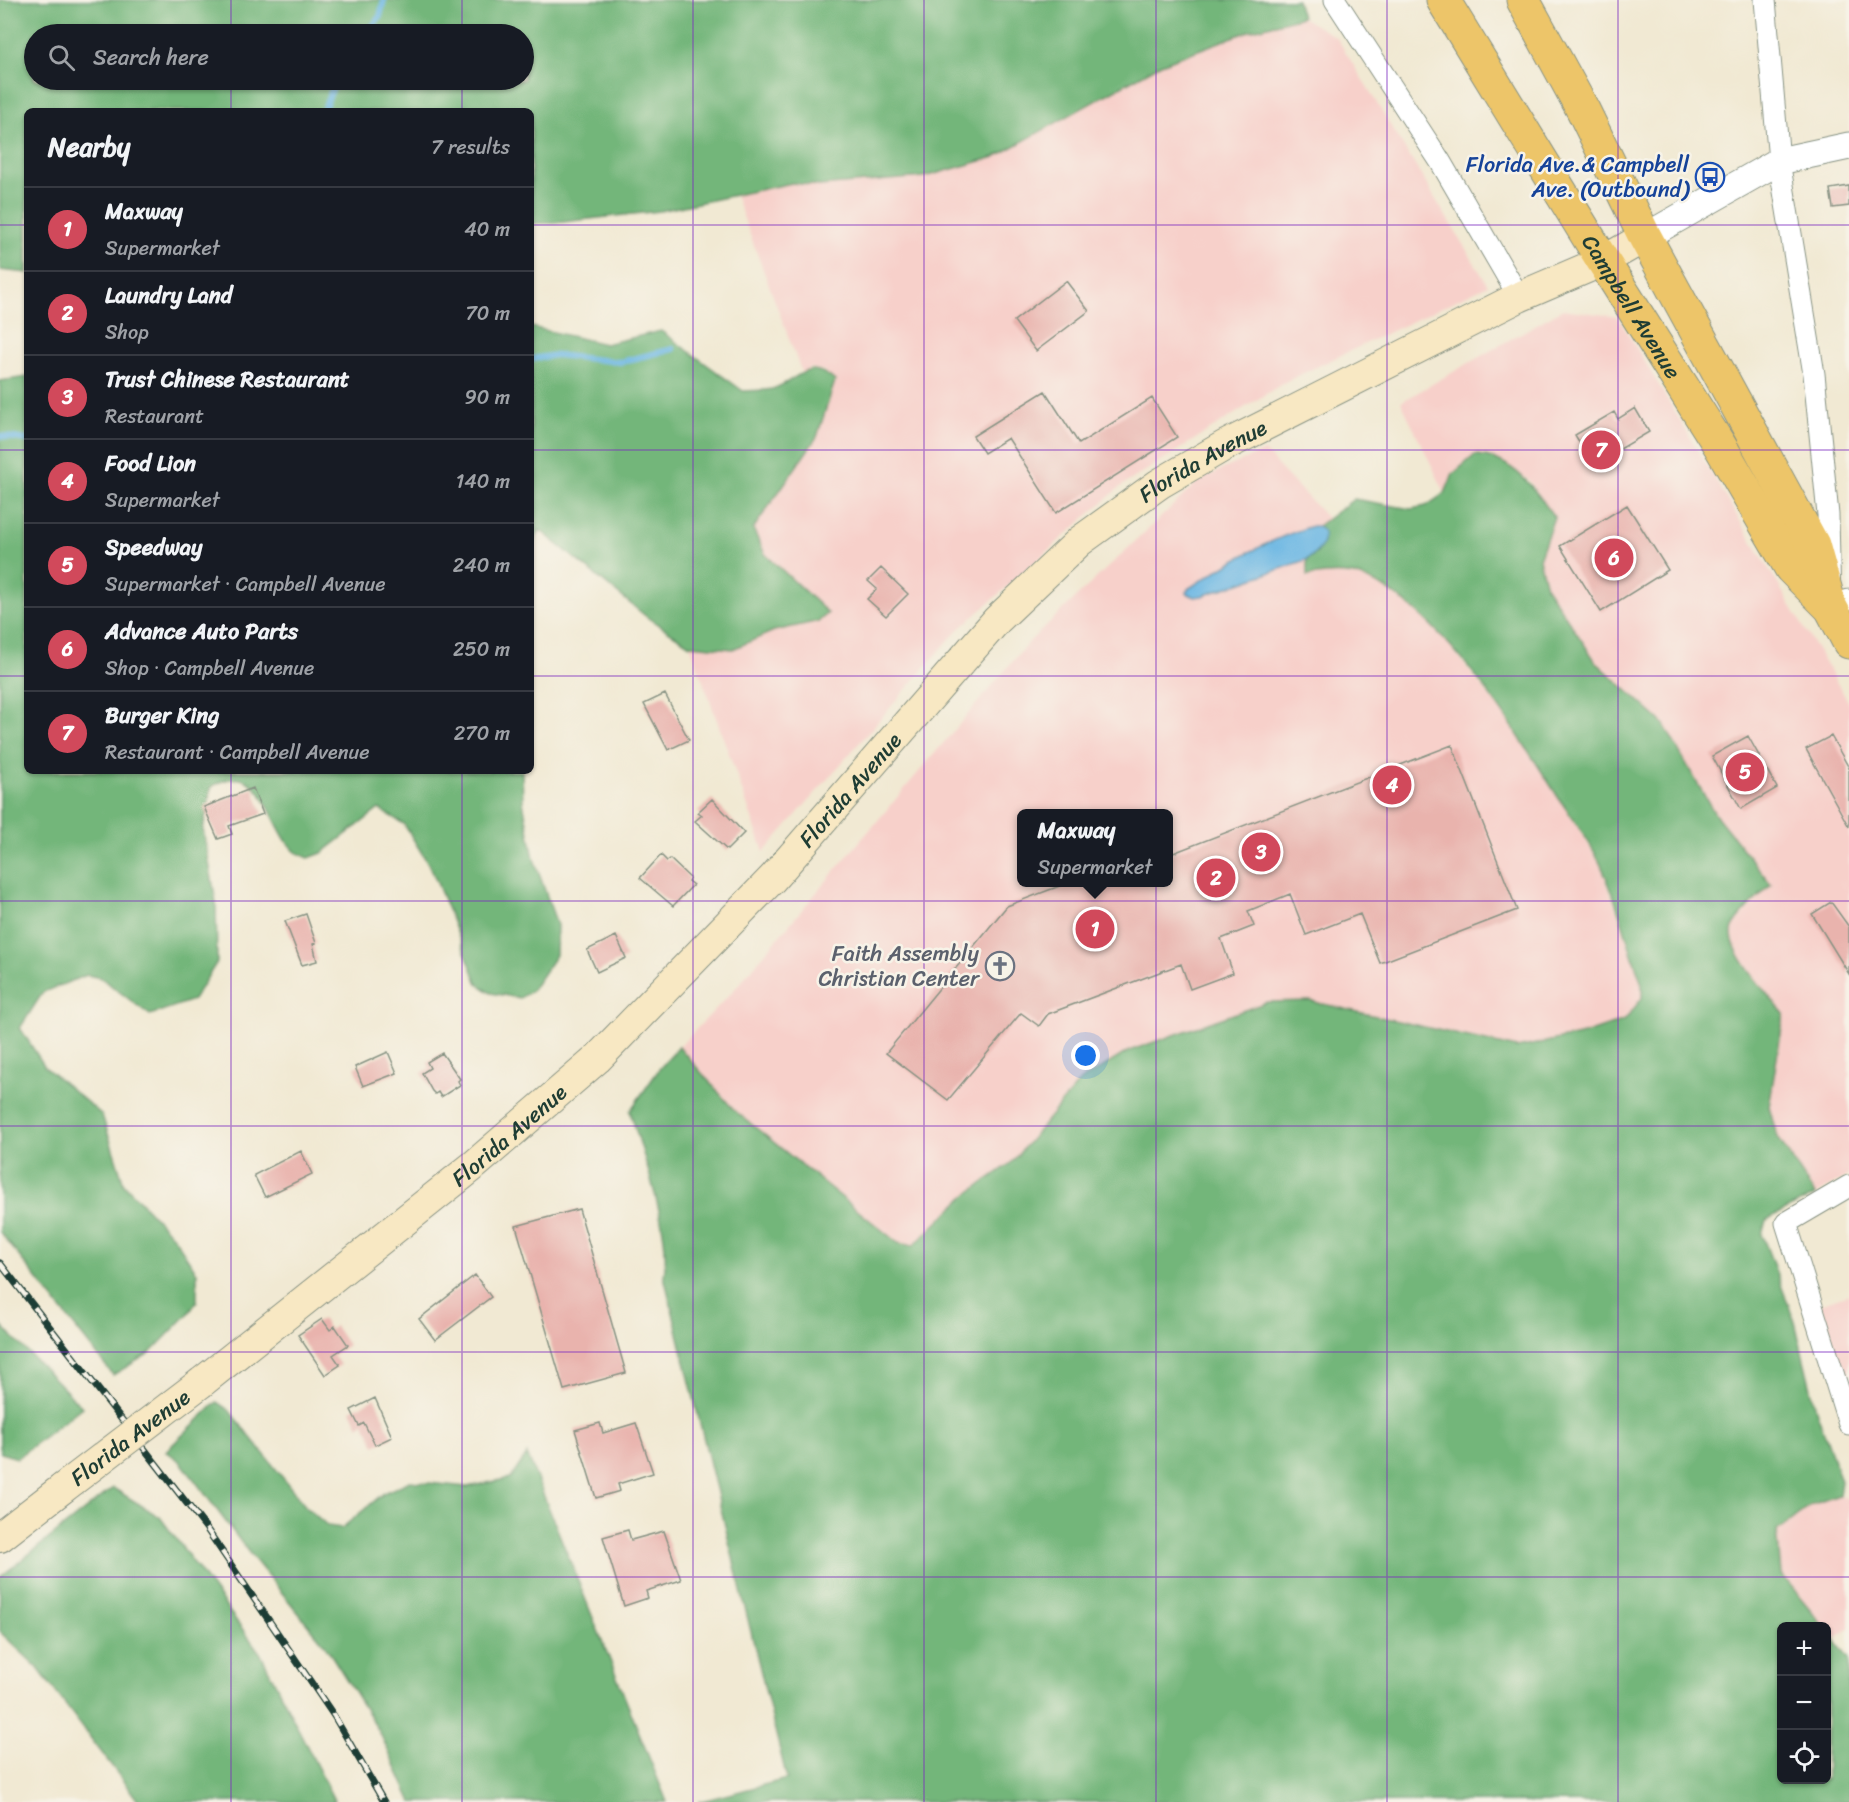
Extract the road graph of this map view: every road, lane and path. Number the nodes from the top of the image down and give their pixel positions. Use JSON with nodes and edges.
{"nodes":[{"id":1,"x":1335,"y":0,"type":"edge"},
{"id":2,"x":1443,"y":0,"type":"edge"},
{"id":3,"x":1523,"y":0,"type":"edge"},
{"id":4,"x":1765,"y":0,"type":"edge"},
{"id":5,"x":1849,"y":146,"type":"edge"},
{"id":6,"x":1779,"y":161,"type":"junction"},
{"id":7,"x":1644,"y":237,"type":"junction"},
{"id":8,"x":1603,"y":261,"type":"junction"},
{"id":9,"x":1520,"y":297,"type":"junction"},
{"id":10,"x":1839,"y":603,"type":"edge"},
{"id":11,"x":1849,"y":642,"type":"edge"},
{"id":12,"x":1849,"y":1186,"type":"edge"},
{"id":13,"x":1849,"y":1424,"type":"edge"},
{"id":14,"x":0,"y":1537,"type":"edge"}],
"edges":[{"from":1,"to":9,"type":"street"},
{"from":2,"to":8,"type":"main road","name":"Campbell Avenue"},
{"from":3,"to":7,"type":"main road","name":"Campbell Avenue"},
{"from":4,"to":6,"type":"street","name":"Campbell Avenue"},
{"from":5,"to":6,"type":"street","name":"Florida Avenue"},
{"from":6,"to":7,"type":"street","name":"Florida Avenue"},
{"from":6,"to":10,"type":"street","name":"Campbell Avenue"},
{"from":7,"to":8,"type":"main road","name":"Florida Avenue"},
{"from":7,"to":10,"type":"main road","name":"Campbell Avenue"},
{"from":8,"to":9,"type":"main road","name":"Florida Avenue"},
{"from":8,"to":10,"type":"main road","name":"Campbell Avenue"},
{"from":9,"to":14,"type":"main road","name":"Florida Avenue","bridge":true},
{"from":10,"to":11,"type":"main road","name":"Campbell Avenue"},
{"from":12,"to":13,"type":"street"}]}
